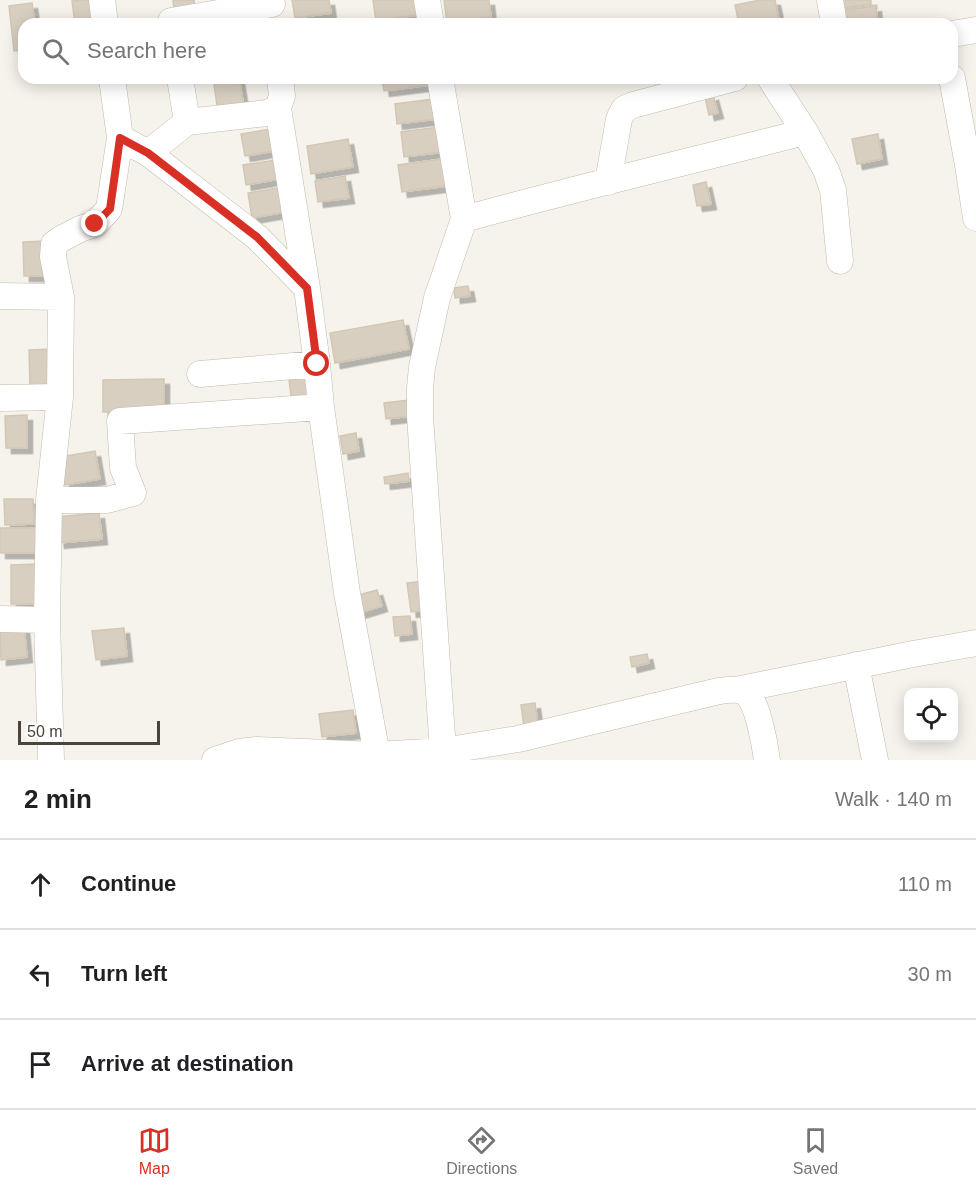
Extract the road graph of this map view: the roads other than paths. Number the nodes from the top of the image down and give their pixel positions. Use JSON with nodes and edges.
{"nodes":[{"id":1,"x":102,"y":0,"type":"edge"},
{"id":2,"x":427,"y":0,"type":"edge"},
{"id":3,"x":830,"y":0,"type":"edge"},
{"id":4,"x":273,"y":9,"type":"edge"},
{"id":5,"x":170,"y":15,"type":"edge"},
{"id":6,"x":104,"y":18,"type":"edge"},
{"id":7,"x":430,"y":18,"type":"edge"},
{"id":8,"x":833,"y":18,"type":"edge"},
{"id":9,"x":976,"y":30,"type":"edge"},
{"id":10,"x":958,"y":33,"type":"edge"},
{"id":11,"x":113,"y":84,"type":"edge"},
{"id":12,"x":181,"y":84,"type":"edge"},
{"id":13,"x":281,"y":84,"type":"edge"},
{"id":14,"x":441,"y":84,"type":"edge"},
{"id":15,"x":712,"y":84,"type":"edge"},
{"id":16,"x":774,"y":84,"type":"edge"},
{"id":17,"x":953,"y":84,"type":"edge"},
{"id":18,"x":278,"y":108,"type":"junction"},
{"id":19,"x":187,"y":122,"type":"junction"},
{"id":20,"x":805,"y":132,"type":"junction"},
{"id":21,"x":120,"y":138,"type":"junction"},
{"id":22,"x":148,"y":153,"type":"junction"},
{"id":23,"x":972,"y":164,"type":"edge"},
{"id":24,"x":608,"y":182,"type":"junction"},
{"id":25,"x":976,"y":218,"type":"edge"},
{"id":26,"x":464,"y":219,"type":"junction"},
{"id":27,"x":840,"y":261,"type":"dead end"},
{"id":28,"x":307,"y":288,"type":"junction"},
{"id":29,"x":0,"y":296,"type":"edge"},
{"id":30,"x":61,"y":297,"type":"junction"},
{"id":31,"x":317,"y":364,"type":"junction"},
{"id":32,"x":200,"y":374,"type":"dead end"},
{"id":33,"x":60,"y":396,"type":"junction"},
{"id":34,"x":0,"y":398,"type":"edge"},
{"id":35,"x":321,"y":406,"type":"junction"},
{"id":36,"x":49,"y":500,"type":"junction"},
{"id":37,"x":0,"y":619,"type":"edge"},
{"id":38,"x":47,"y":620,"type":"junction"},
{"id":39,"x":976,"y":643,"type":"edge"},
{"id":40,"x":856,"y":666,"type":"junction"},
{"id":41,"x":736,"y":690,"type":"junction"},
{"id":42,"x":442,"y":751,"type":"junction"},
{"id":43,"x":377,"y":758,"type":"edge"},
{"id":44,"x":51,"y":760,"type":"edge"},
{"id":45,"x":215,"y":760,"type":"edge"},
{"id":46,"x":767,"y":760,"type":"edge"},
{"id":47,"x":875,"y":760,"type":"edge"}],
"edges":[{"from":1,"to":6,"type":"street"},
{"from":2,"to":7,"type":"street"},
{"from":3,"to":8,"type":"street"},
{"from":4,"to":5,"type":"street"},
{"from":9,"to":10,"type":"street"},
{"from":11,"to":21,"type":"street"},
{"from":12,"to":19,"type":"street"},
{"from":13,"to":18,"type":"street"},
{"from":14,"to":26,"type":"street"},
{"from":15,"to":24,"type":"street"},
{"from":16,"to":20,"type":"street"},
{"from":17,"to":23,"type":"street"},
{"from":18,"to":19,"type":"street"},
{"from":18,"to":28,"type":"street"},
{"from":19,"to":22,"type":"street"},
{"from":20,"to":24,"type":"street"},
{"from":20,"to":27,"type":"street"},
{"from":21,"to":22,"type":"street"},
{"from":21,"to":30,"type":"street"},
{"from":22,"to":28,"type":"street"},
{"from":23,"to":25,"type":"street"},
{"from":24,"to":26,"type":"street"},
{"from":26,"to":42,"type":"street"},
{"from":28,"to":31,"type":"street"},
{"from":29,"to":30,"type":"street"},
{"from":30,"to":33,"type":"street"},
{"from":31,"to":32,"type":"street"},
{"from":31,"to":35,"type":"street"},
{"from":33,"to":34,"type":"street"},
{"from":33,"to":36,"type":"street"},
{"from":35,"to":36,"type":"street"},
{"from":35,"to":43,"type":"street"},
{"from":36,"to":38,"type":"street"},
{"from":37,"to":38,"type":"street"},
{"from":38,"to":44,"type":"street"},
{"from":39,"to":40,"type":"street"},
{"from":40,"to":41,"type":"street"},
{"from":40,"to":47,"type":"street"},
{"from":41,"to":42,"type":"street"},
{"from":41,"to":46,"type":"street"},
{"from":42,"to":43,"type":"street"},
{"from":43,"to":45,"type":"street"}]}
